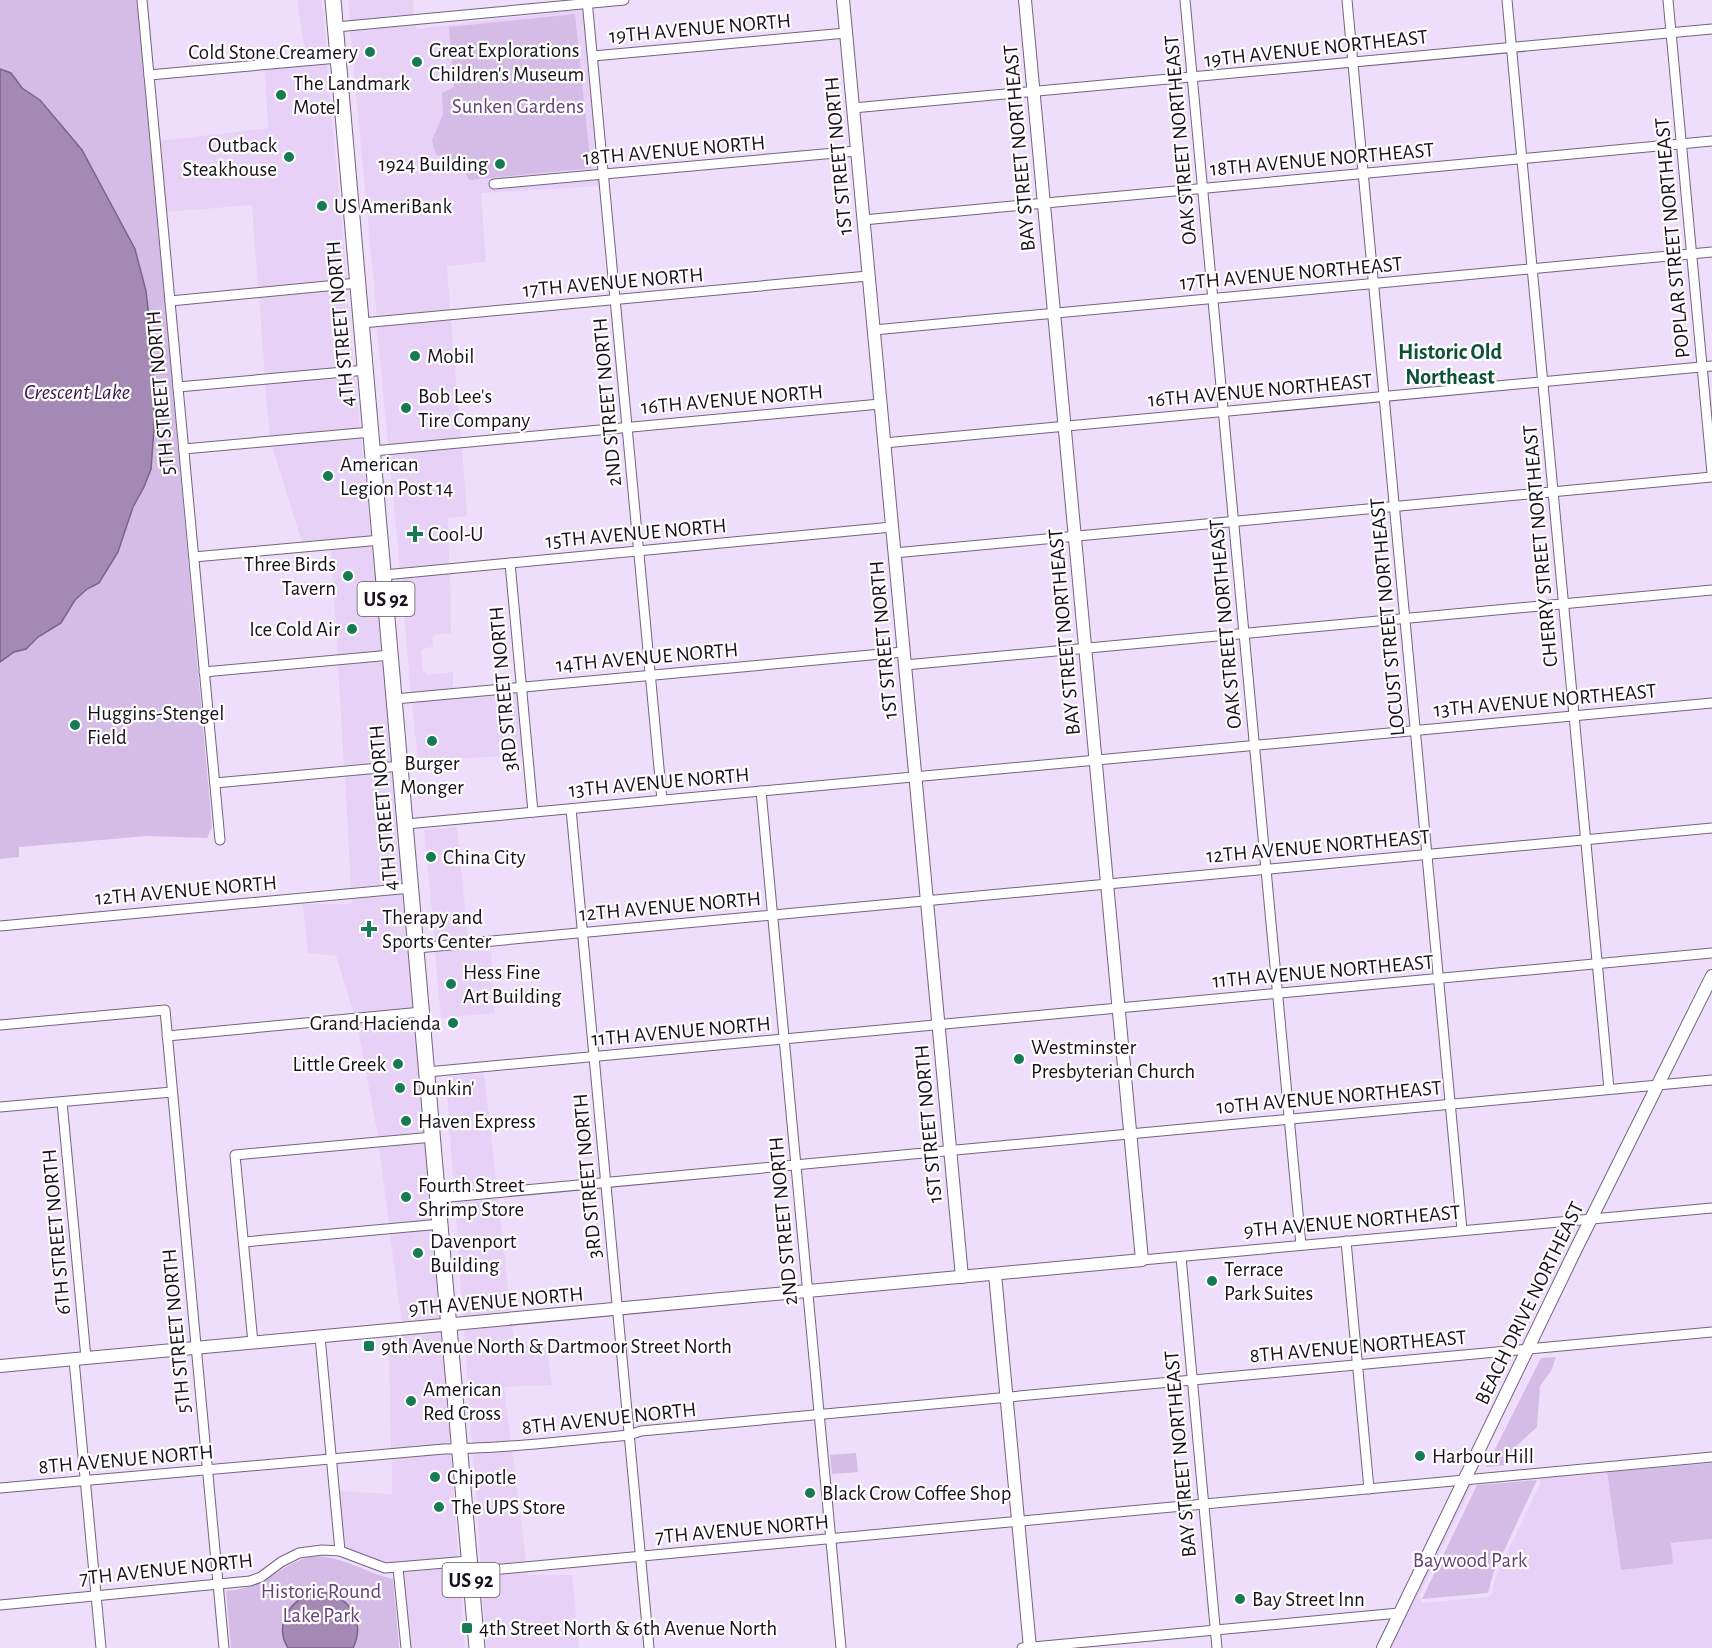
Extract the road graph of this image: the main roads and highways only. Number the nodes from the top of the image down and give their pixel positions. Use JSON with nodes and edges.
{"nodes":[{"id":1,"x":333,"y":0,"type":"edge"},
{"id":2,"x":477,"y":1648,"type":"edge"}],
"edges":[{"from":1,"to":2,"type":"main road","name":"4TH STREET NORTH","number":"US 92"}]}
